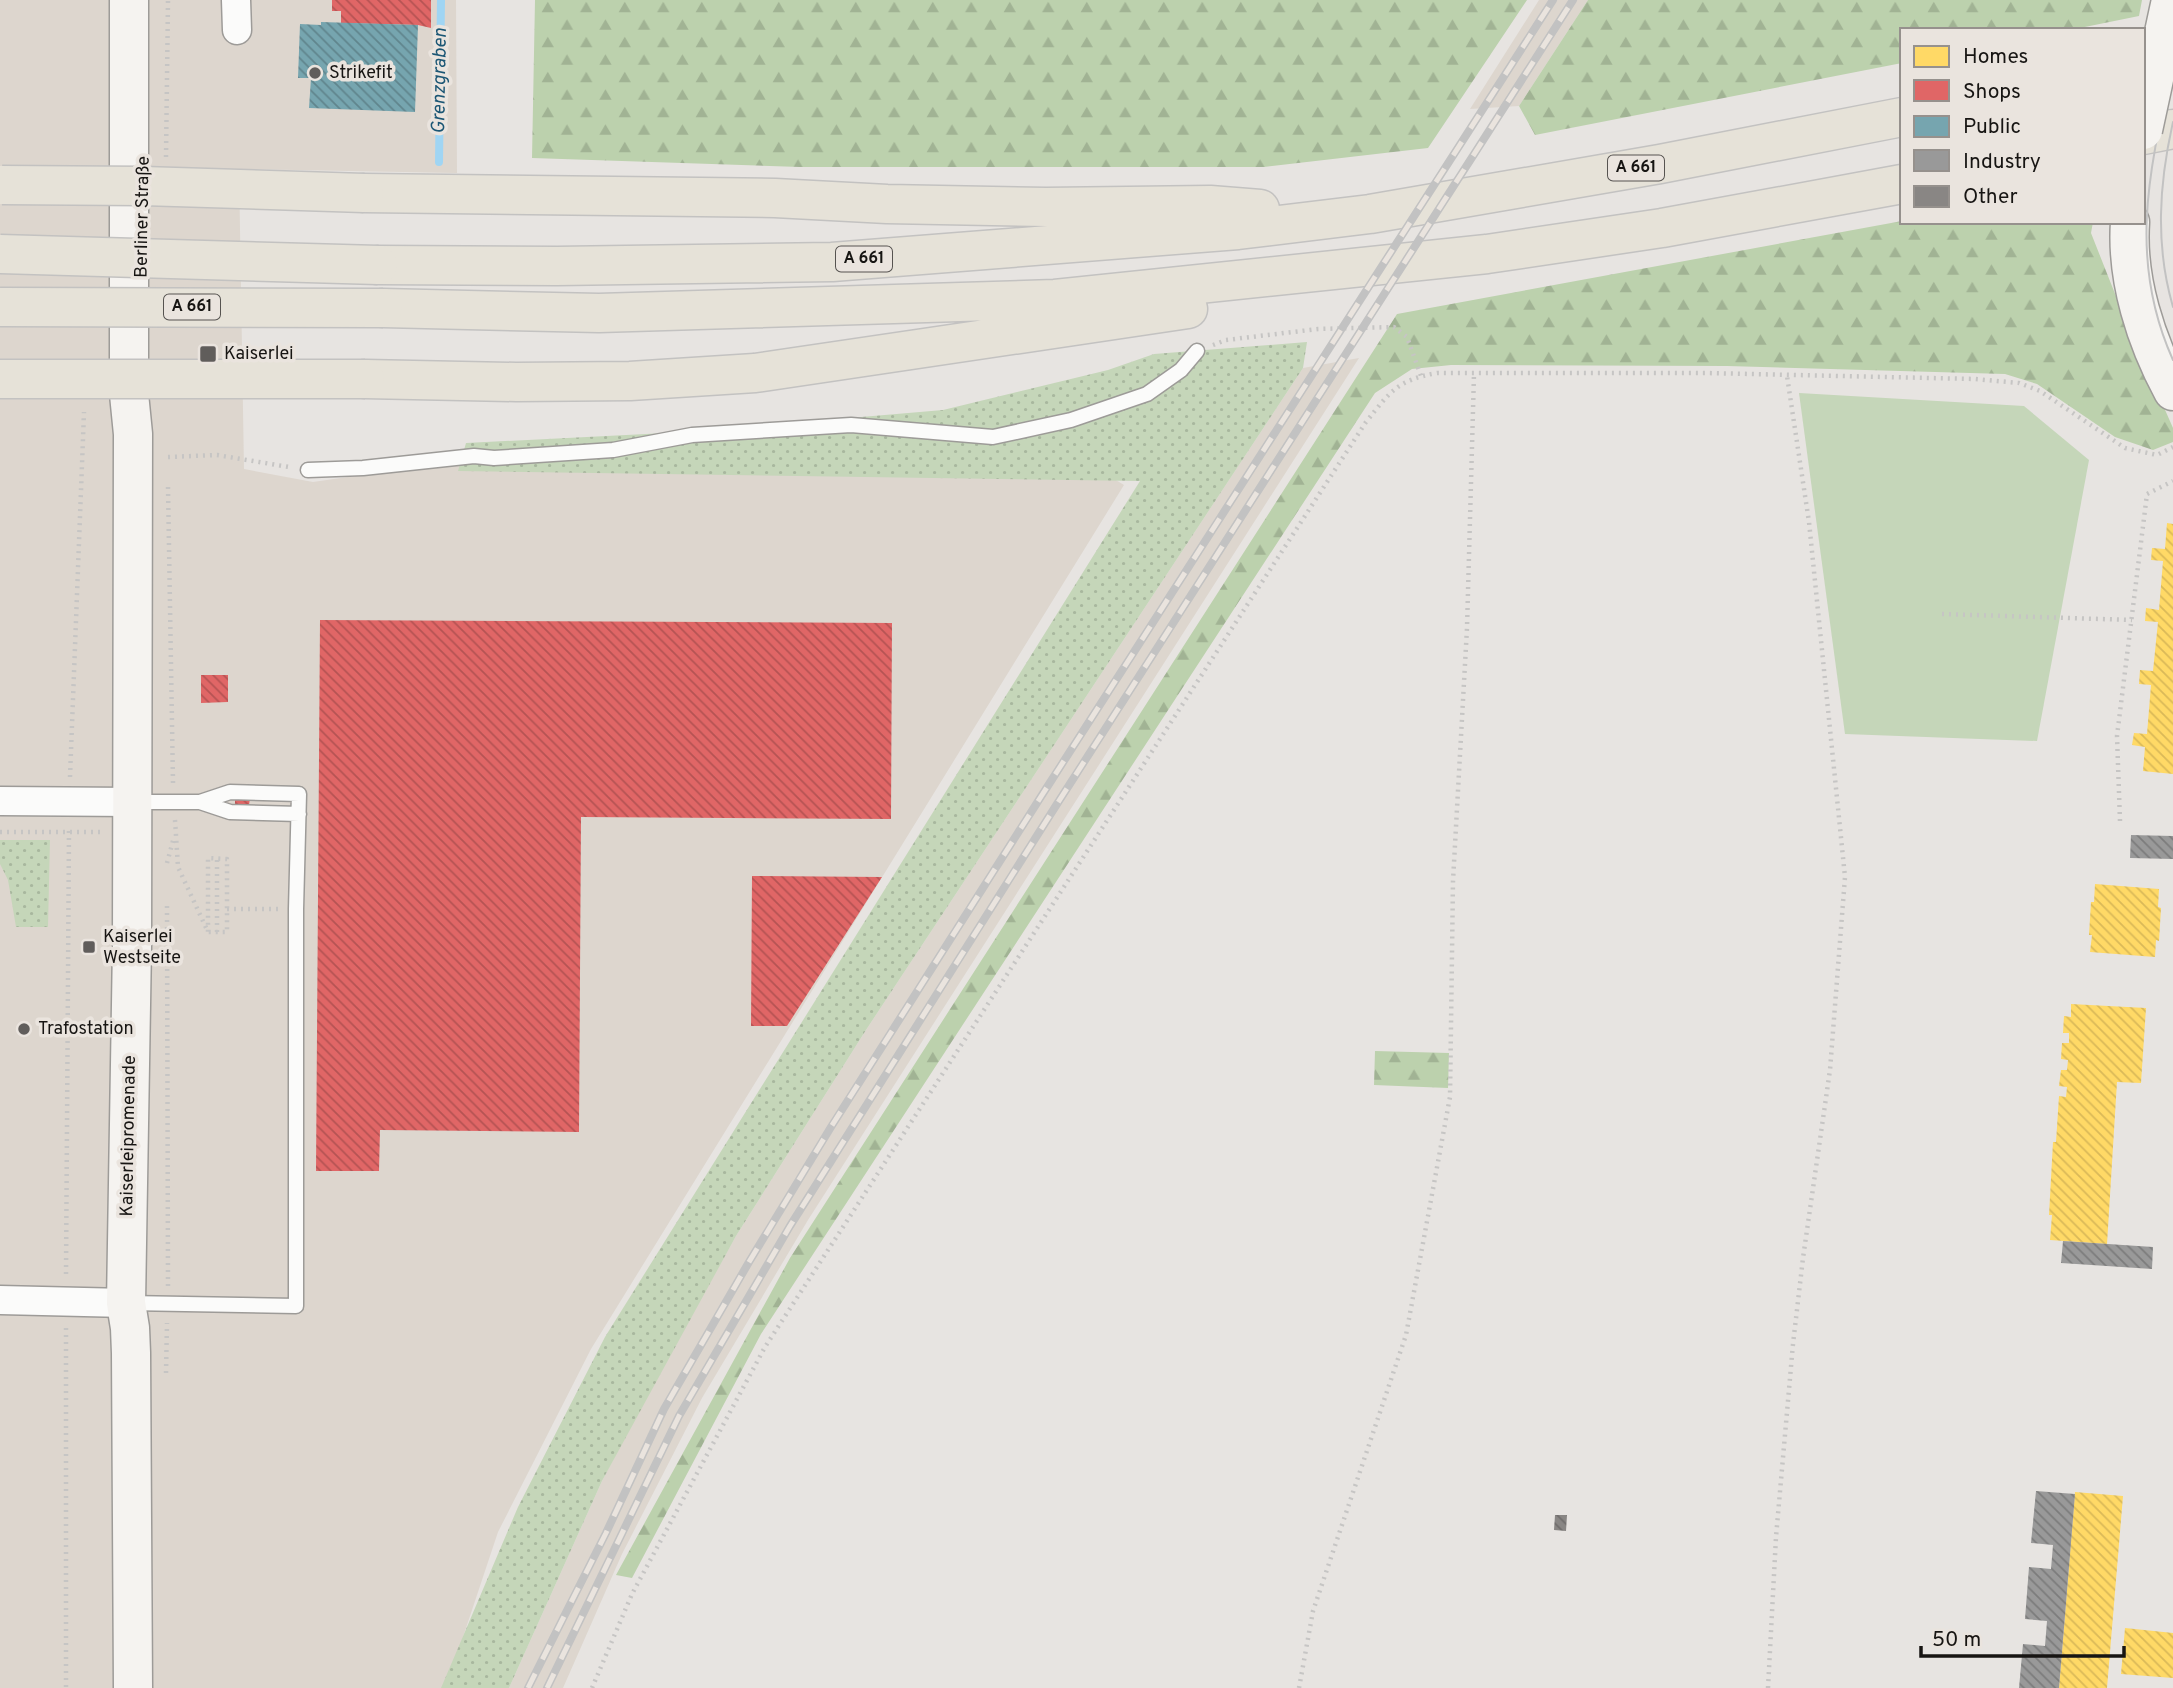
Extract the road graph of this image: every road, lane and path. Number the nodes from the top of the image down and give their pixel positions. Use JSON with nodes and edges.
{"nodes":[{"id":1,"x":129,"y":0,"type":"edge"},
{"id":2,"x":145,"y":0,"type":"edge"},
{"id":3,"x":236,"y":0,"type":"edge"},
{"id":4,"x":2171,"y":0,"type":"edge"},
{"id":5,"x":237,"y":30,"type":"dead end"},
{"id":6,"x":2173,"y":60,"type":"edge"},
{"id":7,"x":2145,"y":67,"type":"edge"},
{"id":8,"x":1900,"y":117,"type":"edge"},
{"id":9,"x":2145,"y":124,"type":"edge"},
{"id":10,"x":2173,"y":129,"type":"edge"},
{"id":11,"x":2145,"y":133,"type":"edge"},
{"id":12,"x":1900,"y":184,"type":"edge"},
{"id":13,"x":0,"y":185,"type":"edge"},
{"id":14,"x":1349,"y":216,"type":"junction"},
{"id":15,"x":2130,"y":224,"type":"edge"},
{"id":16,"x":0,"y":254,"type":"edge"},
{"id":17,"x":1353,"y":269,"type":"junction"},
{"id":18,"x":0,"y":307,"type":"edge"},
{"id":19,"x":1197,"y":351,"type":"joint"},
{"id":20,"x":1474,"y":374,"type":"junction"},
{"id":21,"x":1421,"y":376,"type":"junction"},
{"id":22,"x":1787,"y":376,"type":"junction"},
{"id":23,"x":0,"y":379,"type":"edge"},
{"id":24,"x":2173,"y":391,"type":"edge"},
{"id":25,"x":133,"y":434,"type":"junction"},
{"id":26,"x":2173,"y":447,"type":"edge"},
{"id":27,"x":168,"y":457,"type":"dead end"},
{"id":28,"x":308,"y":470,"type":"joint"},
{"id":29,"x":2173,"y":481,"type":"edge"},
{"id":30,"x":168,"y":484,"type":"dead end"},
{"id":31,"x":1942,"y":614,"type":"dead end"},
{"id":32,"x":2132,"y":620,"type":"junction"},
{"id":33,"x":172,"y":768,"type":"dead end"},
{"id":34,"x":0,"y":802,"type":"edge"},
{"id":35,"x":132,"y":802,"type":"junction"},
{"id":36,"x":200,"y":802,"type":"junction"},
{"id":37,"x":299,"y":814,"type":"junction"},
{"id":38,"x":2120,"y":821,"type":"dead end"},
{"id":39,"x":0,"y":832,"type":"edge"},
{"id":40,"x":69,"y":832,"type":"junction"},
{"id":41,"x":95,"y":832,"type":"dead end"},
{"id":42,"x":217,"y":859,"type":"junction"},
{"id":43,"x":167,"y":876,"type":"dead end"},
{"id":44,"x":167,"y":904,"type":"dead end"},
{"id":45,"x":227,"y":909,"type":"junction"},
{"id":46,"x":296,"y":909,"type":"junction"},
{"id":47,"x":208,"y":932,"type":"junction"},
{"id":48,"x":217,"y":932,"type":"junction"},
{"id":49,"x":0,"y":1300,"type":"edge"},
{"id":50,"x":66,"y":1300,"type":"junction"},
{"id":51,"x":168,"y":1302,"type":"junction"},
{"id":52,"x":126,"y":1303,"type":"junction"},
{"id":53,"x":166,"y":1383,"type":"dead end"},
{"id":54,"x":66,"y":1688,"type":"edge"},
{"id":55,"x":111,"y":1688,"type":"edge"},
{"id":56,"x":133,"y":1688,"type":"edge"},
{"id":57,"x":592,"y":1688,"type":"edge"},
{"id":58,"x":1299,"y":1688,"type":"edge"},
{"id":59,"x":1768,"y":1688,"type":"edge"}],
"edges":[{"from":1,"to":25,"type":"main road","name":"Berliner Straße"},
{"from":2,"to":25,"type":"main road","name":"Berliner Straße"},
{"from":3,"to":5,"type":"street"},
{"from":4,"to":9,"type":"main road","bridge":true},
{"from":6,"to":7,"type":"highway"},
{"from":8,"to":14,"type":"highway","number":"A 661"},
{"from":10,"to":11,"type":"highway"},
{"from":12,"to":17,"type":"highway","number":"A 661"},
{"from":13,"to":14,"type":"highway","number":"A 661","bridge":true},
{"from":14,"to":16,"type":"highway","number":"A 661","bridge":true},
{"from":15,"to":24,"type":"main road"},
{"from":17,"to":18,"type":"highway","number":"A 661","bridge":true},
{"from":17,"to":23,"type":"highway","number":"A 661","bridge":true},
{"from":19,"to":21,"type":"path"},
{"from":19,"to":28,"type":"lane"},
{"from":20,"to":21,"type":"path"},
{"from":20,"to":22,"type":"path"},
{"from":20,"to":58,"type":"path"},
{"from":21,"to":57,"type":"path"},
{"from":22,"to":26,"type":"path"},
{"from":22,"to":59,"type":"path"},
{"from":25,"to":35,"type":"main road","name":"Berliner Straße"},
{"from":27,"to":28,"type":"path"},
{"from":29,"to":32,"type":"path"},
{"from":30,"to":33,"type":"path"},
{"from":31,"to":32,"type":"path"},
{"from":32,"to":38,"type":"path"},
{"from":34,"to":35,"type":"street"},
{"from":35,"to":36,"type":"lane"},
{"from":35,"to":52,"type":"main road","name":"Kaiserleipromenade"},
{"from":36,"to":37,"type":"lane"},
{"from":36,"to":37,"type":"lane"},
{"from":37,"to":46,"type":"lane"},
{"from":39,"to":40,"type":"path"},
{"from":40,"to":41,"type":"path"},
{"from":40,"to":50,"type":"path"},
{"from":42,"to":45,"type":"path"},
{"from":42,"to":47,"type":"path"},
{"from":42,"to":48,"type":"path"},
{"from":43,"to":47,"type":"path"},
{"from":44,"to":51,"type":"path"},
{"from":45,"to":46,"type":"path"},
{"from":45,"to":48,"type":"path"},
{"from":46,"to":51,"type":"lane"},
{"from":47,"to":48,"type":"path"},
{"from":49,"to":50,"type":"street"},
{"from":50,"to":52,"type":"street"},
{"from":50,"to":54,"type":"path"},
{"from":51,"to":52,"type":"lane"},
{"from":51,"to":53,"type":"path"},
{"from":52,"to":55,"type":"main road","name":"Kaiserleipromenade"},
{"from":52,"to":56,"type":"main road","name":"Kaiserleipromenade"}]}
